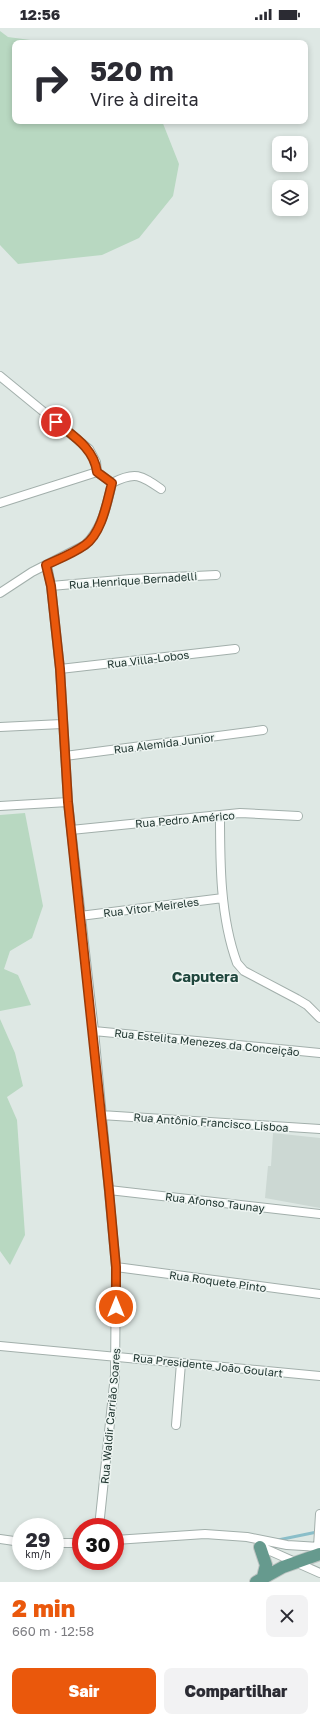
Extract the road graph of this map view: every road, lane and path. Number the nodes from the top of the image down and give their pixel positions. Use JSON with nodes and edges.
{"nodes":[{"id":1,"x":0,"y":376,"type":"edge"},
{"id":2,"x":97,"y":472,"type":"junction"},
{"id":3,"x":112,"y":483,"type":"junction"},
{"id":4,"x":161,"y":488,"type":"dead end"},
{"id":5,"x":0,"y":503,"type":"edge"},
{"id":6,"x":46,"y":565,"type":"junction"},
{"id":7,"x":216,"y":575,"type":"dead end"},
{"id":8,"x":51,"y":586,"type":"junction"},
{"id":9,"x":0,"y":593,"type":"edge"},
{"id":10,"x":235,"y":649,"type":"dead end"},
{"id":11,"x":60,"y":669,"type":"junction"},
{"id":12,"x":62,"y":724,"type":"junction"},
{"id":13,"x":0,"y":727,"type":"edge"},
{"id":14,"x":263,"y":730,"type":"dead end"},
{"id":15,"x":65,"y":756,"type":"junction"},
{"id":16,"x":68,"y":802,"type":"junction"},
{"id":17,"x":0,"y":806,"type":"edge"},
{"id":18,"x":220,"y":815,"type":"junction"},
{"id":19,"x":298,"y":816,"type":"dead end"},
{"id":20,"x":71,"y":830,"type":"junction"},
{"id":21,"x":222,"y":898,"type":"junction"},
{"id":22,"x":80,"y":916,"type":"junction"},
{"id":23,"x":320,"y":1018,"type":"edge"},
{"id":24,"x":94,"y":1031,"type":"junction"},
{"id":25,"x":320,"y":1053,"type":"edge"},
{"id":26,"x":101,"y":1115,"type":"junction"},
{"id":27,"x":320,"y":1129,"type":"edge"},
{"id":28,"x":109,"y":1190,"type":"junction"},
{"id":29,"x":320,"y":1214,"type":"edge"},
{"id":30,"x":116,"y":1267,"type":"junction"},
{"id":31,"x":320,"y":1294,"type":"edge"},
{"id":32,"x":0,"y":1346,"type":"edge"},
{"id":33,"x":116,"y":1356,"type":"junction"},
{"id":34,"x":181,"y":1363,"type":"junction"},
{"id":35,"x":320,"y":1376,"type":"edge"},
{"id":36,"x":176,"y":1424,"type":"dead end"},
{"id":37,"x":320,"y":1514,"type":"edge"},
{"id":38,"x":101,"y":1518,"type":"edge"},
{"id":39,"x":247,"y":1537,"type":"junction"},
{"id":40,"x":0,"y":1539,"type":"edge"},
{"id":41,"x":124,"y":1539,"type":"edge"},
{"id":42,"x":12,"y":1541,"type":"edge"},
{"id":43,"x":260,"y":1547,"type":"junction"},
{"id":44,"x":319,"y":1549,"type":"edge"},
{"id":45,"x":296,"y":1562,"type":"junction"},
{"id":46,"x":320,"y":1573,"type":"edge"},
{"id":47,"x":259,"y":1579,"type":"edge"}],
"edges":[{"from":1,"to":2,"type":"street"},
{"from":2,"to":3,"type":"street"},
{"from":2,"to":5,"type":"street"},
{"from":3,"to":4,"type":"street"},
{"from":3,"to":6,"type":"street"},
{"from":6,"to":8,"type":"street","name":"Rua Waldir Carrião Soares"},
{"from":6,"to":9,"type":"street"},
{"from":7,"to":8,"type":"street","name":"Rua Henrique Bernadelli"},
{"from":8,"to":11,"type":"street","name":"Rua Waldir Carrião Soares"},
{"from":10,"to":11,"type":"street","name":"Rua Villa-Lobos"},
{"from":11,"to":12,"type":"street","name":"Rua Waldir Carrião Soares"},
{"from":12,"to":13,"type":"street"},
{"from":12,"to":15,"type":"street","name":"Rua Waldir Carrião Soares"},
{"from":14,"to":15,"type":"street","name":"Rua Alemida Junior"},
{"from":15,"to":16,"type":"street","name":"Rua Waldir Carrião Soares"},
{"from":16,"to":17,"type":"street"},
{"from":16,"to":20,"type":"street","name":"Rua Waldir Carrião Soares"},
{"from":18,"to":19,"type":"street","name":"Rua Pedro Américo"},
{"from":18,"to":20,"type":"street","name":"Rua Pedro Américo"},
{"from":18,"to":21,"type":"street"},
{"from":20,"to":22,"type":"street","name":"Rua Waldir Carrião Soares"},
{"from":21,"to":22,"type":"street","name":"Rua Vitor Meireles"},
{"from":21,"to":23,"type":"street"},
{"from":22,"to":24,"type":"street","name":"Rua Waldir Carrião Soares"},
{"from":24,"to":25,"type":"street","name":"Rua Estelita Menezes da Conceição"},
{"from":24,"to":26,"type":"street","name":"Rua Waldir Carrião Soares"},
{"from":26,"to":27,"type":"street","name":"Rua Antônio Francisco Lisboa"},
{"from":26,"to":28,"type":"street","name":"Rua Waldir Carrião Soares"},
{"from":28,"to":29,"type":"street","name":"Rua Afonso Taunay"},
{"from":28,"to":30,"type":"street","name":"Rua Waldir Carrião Soares"},
{"from":30,"to":31,"type":"street","name":"Rua Roquete Pinto"},
{"from":30,"to":33,"type":"street","name":"Rua Waldir Carrião Soares"},
{"from":32,"to":33,"type":"street","name":"Rua Presidente João Goulart"},
{"from":33,"to":34,"type":"street","name":"Rua Presidente João Goulart"},
{"from":33,"to":38,"type":"street","name":"Rua Waldir Carrião Soares"},
{"from":34,"to":35,"type":"street","name":"Rua Presidente João Goulart"},
{"from":34,"to":36,"type":"street"},
{"from":37,"to":44,"type":"street"},
{"from":39,"to":41,"type":"street"},
{"from":39,"to":43,"type":"street"},
{"from":39,"to":44,"type":"street"},
{"from":40,"to":42,"type":"street"},
{"from":43,"to":45,"type":"street"},
{"from":43,"to":47,"type":"main road"},
{"from":44,"to":45,"type":"main road"},
{"from":45,"to":46,"type":"street"},
{"from":45,"to":47,"type":"main road"}]}
